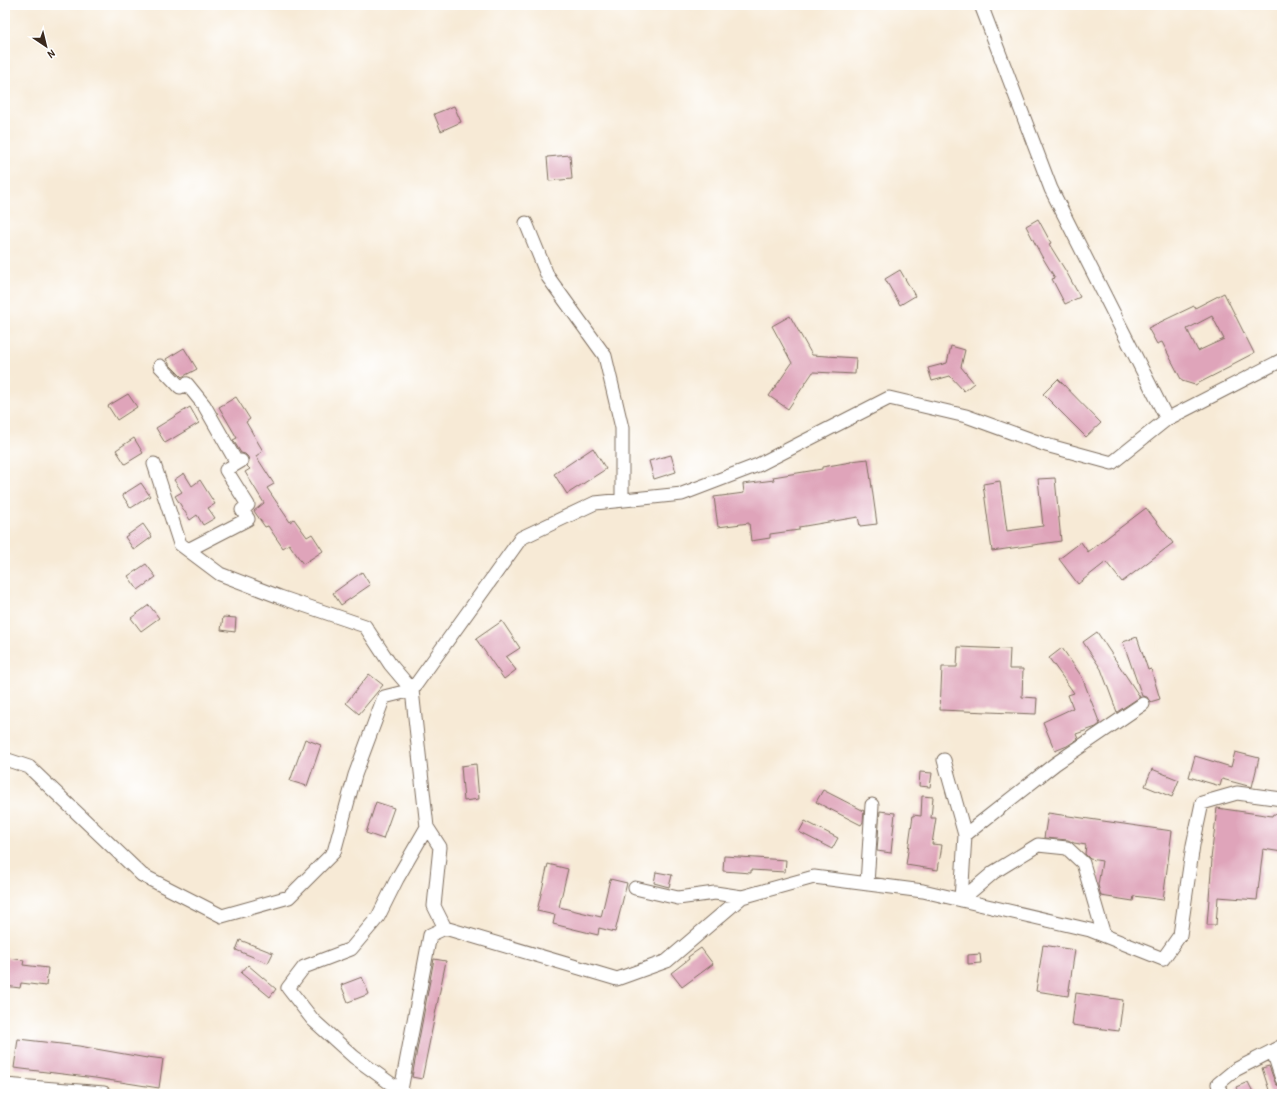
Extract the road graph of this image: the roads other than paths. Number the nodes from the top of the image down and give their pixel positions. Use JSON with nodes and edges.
{"nodes":[{"id":1,"x":981,"y":5,"type":"edge"},
{"id":2,"x":526,"y":223,"type":"dead end"},
{"id":3,"x":1282,"y":360,"type":"edge"},
{"id":4,"x":160,"y":366,"type":"dead end"},
{"id":5,"x":1167,"y":419,"type":"junction"},
{"id":6,"x":154,"y":464,"type":"dead end"},
{"id":7,"x":622,"y":500,"type":"junction"},
{"id":8,"x":188,"y":550,"type":"junction"},
{"id":9,"x":412,"y":690,"type":"junction"},
{"id":10,"x":1143,"y":704,"type":"dead end"},
{"id":11,"x":5,"y":759,"type":"edge"},
{"id":12,"x":944,"y":760,"type":"dead end"},
{"id":13,"x":1282,"y":799,"type":"edge"},
{"id":14,"x":872,"y":805,"type":"dead end"},
{"id":15,"x":427,"y":827,"type":"junction"},
{"id":16,"x":965,"y":835,"type":"junction"},
{"id":17,"x":867,"y":884,"type":"junction"},
{"id":18,"x":635,"y":888,"type":"dead end"},
{"id":19,"x":742,"y":897,"type":"junction"},
{"id":20,"x":961,"y":900,"type":"junction"},
{"id":21,"x":445,"y":928,"type":"junction"},
{"id":22,"x":1104,"y":935,"type":"junction"},
{"id":23,"x":1277,"y":1048,"type":"edge"},
{"id":24,"x":1282,"y":1079,"type":"edge"},
{"id":25,"x":5,"y":1085,"type":"edge"},
{"id":26,"x":403,"y":1092,"type":"edge"},
{"id":27,"x":104,"y":1094,"type":"edge"},
{"id":28,"x":1221,"y":1094,"type":"edge"}],
"edges":[{"from":1,"to":5,"type":"street"},
{"from":2,"to":7,"type":"street"},
{"from":3,"to":5,"type":"street"},
{"from":4,"to":8,"type":"street"},
{"from":5,"to":7,"type":"street"},
{"from":6,"to":8,"type":"street"},
{"from":7,"to":9,"type":"street"},
{"from":8,"to":9,"type":"street"},
{"from":9,"to":11,"type":"street"},
{"from":9,"to":15,"type":"street"},
{"from":10,"to":16,"type":"street"},
{"from":12,"to":16,"type":"street"},
{"from":13,"to":22,"type":"street"},
{"from":14,"to":17,"type":"street"},
{"from":15,"to":21,"type":"street"},
{"from":15,"to":26,"type":"street"},
{"from":16,"to":20,"type":"street"},
{"from":17,"to":19,"type":"street"},
{"from":17,"to":20,"type":"street"},
{"from":18,"to":19,"type":"street"},
{"from":19,"to":21,"type":"street"},
{"from":20,"to":22,"type":"street"},
{"from":20,"to":22,"type":"street"},
{"from":21,"to":26,"type":"street"},
{"from":23,"to":24,"type":"street"},
{"from":23,"to":28,"type":"street"},
{"from":25,"to":27,"type":"street"}]}
